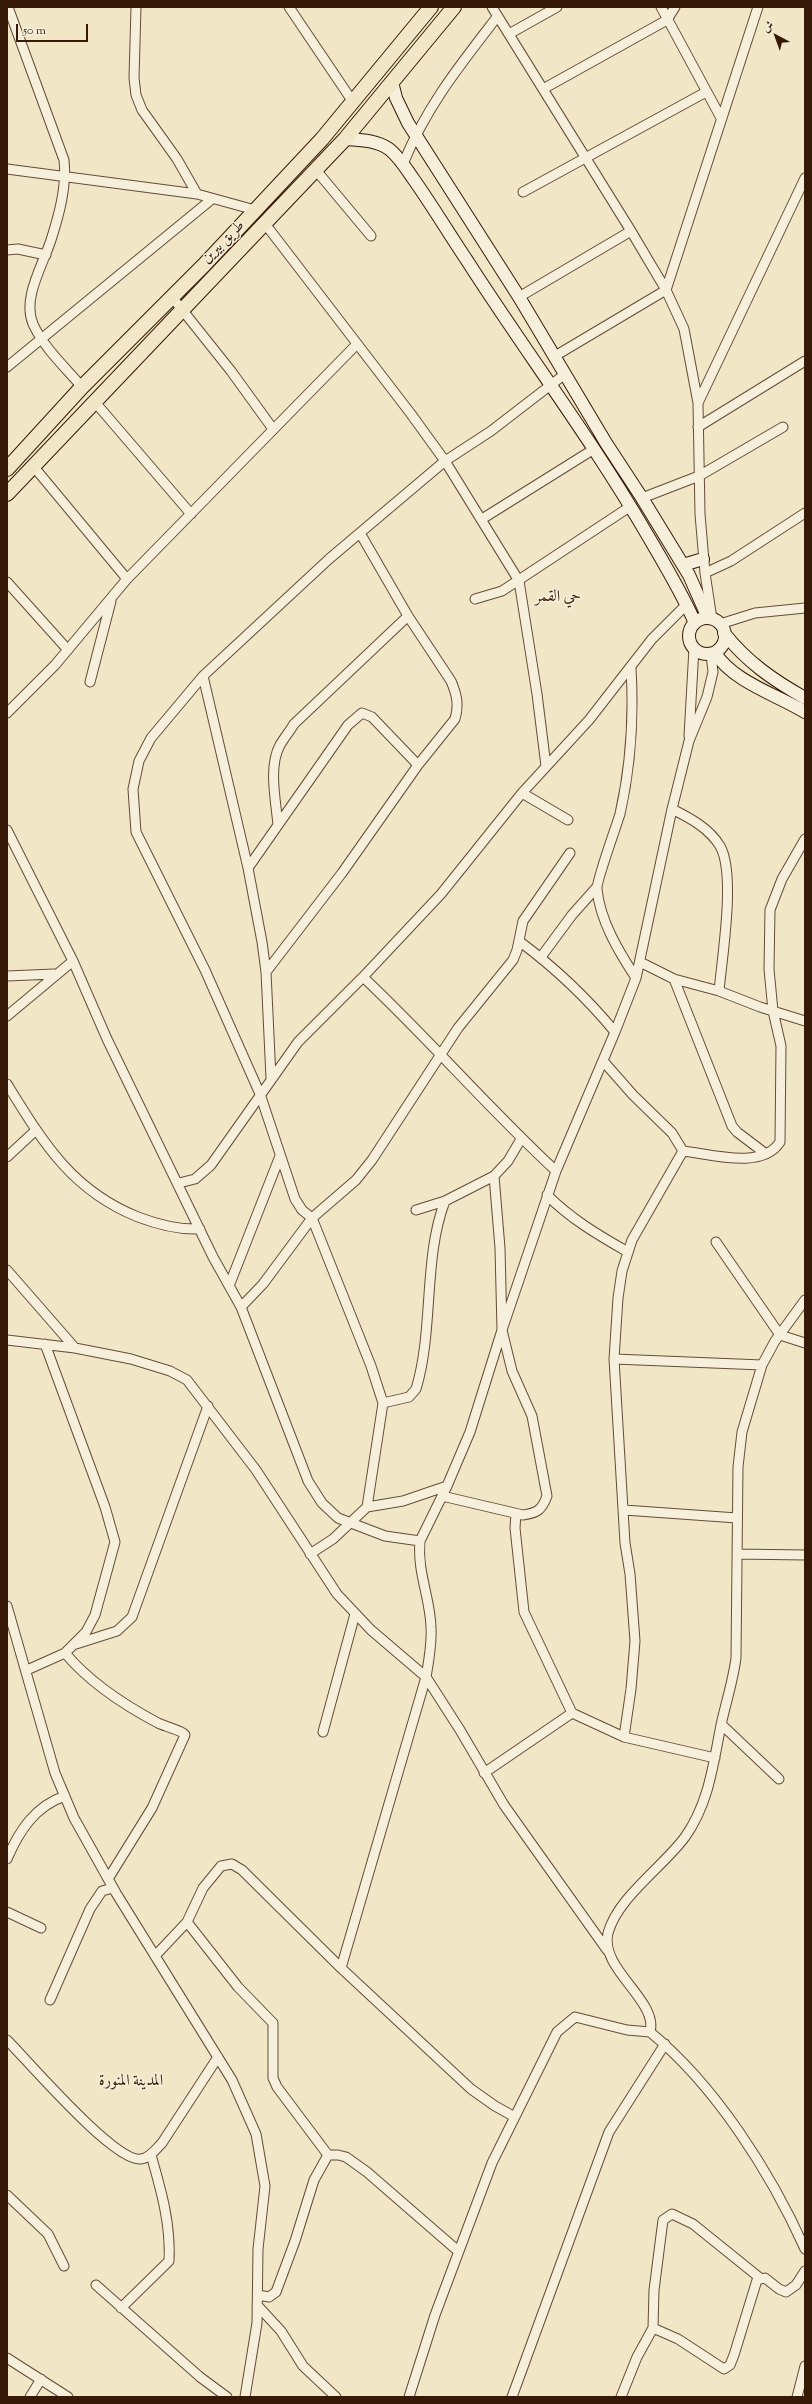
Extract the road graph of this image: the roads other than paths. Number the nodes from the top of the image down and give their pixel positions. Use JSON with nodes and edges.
{"nodes":[{"id":1,"x":8,"y":7,"type":"edge"},
{"id":2,"x":136,"y":7,"type":"edge"},
{"id":3,"x":289,"y":7,"type":"edge"},
{"id":4,"x":431,"y":7,"type":"edge"},
{"id":5,"x":454,"y":7,"type":"edge"},
{"id":6,"x":492,"y":7,"type":"edge"},
{"id":7,"x":557,"y":7,"type":"edge"},
{"id":8,"x":661,"y":7,"type":"edge"},
{"id":9,"x":675,"y":7,"type":"edge"},
{"id":10,"x":758,"y":7,"type":"edge"},
{"id":11,"x":497,"y":17,"type":"junction"},
{"id":12,"x":667,"y":20,"type":"junction"},
{"id":13,"x":509,"y":34,"type":"junction"},
{"id":14,"x":392,"y":82,"type":"junction"},
{"id":15,"x":544,"y":89,"type":"junction"},
{"id":16,"x":706,"y":92,"type":"junction"},
{"id":17,"x":353,"y":102,"type":"junction"},
{"id":18,"x":721,"y":118,"type":"junction"},
{"id":19,"x":415,"y":133,"type":"junction"},
{"id":20,"x":345,"y":140,"type":"junction"},
{"id":21,"x":586,"y":157,"type":"junction"},
{"id":22,"x":403,"y":164,"type":"junction"},
{"id":23,"x":7,"y":169,"type":"edge"},
{"id":24,"x":315,"y":169,"type":"junction"},
{"id":25,"x":65,"y":176,"type":"junction"},
{"id":26,"x":805,"y":178,"type":"edge"},
{"id":27,"x":523,"y":192,"type":"dead end"},
{"id":28,"x":197,"y":194,"type":"junction"},
{"id":29,"x":212,"y":199,"type":"junction"},
{"id":30,"x":255,"y":210,"type":"junction"},
{"id":31,"x":266,"y":225,"type":"junction"},
{"id":32,"x":631,"y":231,"type":"junction"},
{"id":33,"x":371,"y":236,"type":"dead end"},
{"id":34,"x":7,"y":250,"type":"edge"},
{"id":35,"x":46,"y":255,"type":"junction"},
{"id":36,"x":666,"y":290,"type":"junction"},
{"id":37,"x":172,"y":297,"type":"junction"},
{"id":38,"x":519,"y":297,"type":"junction"},
{"id":39,"x":184,"y":310,"type":"junction"},
{"id":40,"x":42,"y":340,"type":"junction"},
{"id":41,"x":357,"y":344,"type":"junction"},
{"id":42,"x":555,"y":356,"type":"junction"},
{"id":43,"x":805,"y":361,"type":"edge"},
{"id":44,"x":7,"y":367,"type":"edge"},
{"id":45,"x":565,"y":374,"type":"junction"},
{"id":46,"x":551,"y":384,"type":"junction"},
{"id":47,"x":82,"y":387,"type":"junction"},
{"id":48,"x":94,"y":401,"type":"junction"},
{"id":49,"x":698,"y":403,"type":"junction"},
{"id":50,"x":698,"y":427,"type":"junction"},
{"id":51,"x":783,"y":427,"type":"dead end"},
{"id":52,"x":273,"y":429,"type":"junction"},
{"id":53,"x":594,"y":449,"type":"junction"},
{"id":54,"x":446,"y":461,"type":"junction"},
{"id":55,"x":34,"y":467,"type":"junction"},
{"id":56,"x":7,"y":469,"type":"edge"},
{"id":57,"x":699,"y":476,"type":"junction"},
{"id":58,"x":7,"y":494,"type":"edge"},
{"id":59,"x":642,"y":498,"type":"junction"},
{"id":60,"x":631,"y":506,"type":"junction"},
{"id":61,"x":805,"y":513,"type":"edge"},
{"id":62,"x":191,"y":514,"type":"junction"},
{"id":63,"x":482,"y":519,"type":"junction"},
{"id":64,"x":360,"y":533,"type":"junction"},
{"id":65,"x":704,"y":559,"type":"junction"},
{"id":66,"x":686,"y":570,"type":"junction"},
{"id":67,"x":705,"y":573,"type":"junction"},
{"id":68,"x":127,"y":578,"type":"junction"},
{"id":69,"x":674,"y":580,"type":"junction"},
{"id":70,"x":519,"y":581,"type":"junction"},
{"id":71,"x":7,"y":582,"type":"edge"},
{"id":72,"x":112,"y":598,"type":"junction"},
{"id":73,"x":475,"y":599,"type":"dead end"},
{"id":74,"x":687,"y":604,"type":"junction"},
{"id":75,"x":805,"y":608,"type":"edge"},
{"id":76,"x":408,"y":616,"type":"junction"},
{"id":77,"x":695,"y":623,"type":"junction"},
{"id":78,"x":716,"y":624,"type":"junction"},
{"id":79,"x":694,"y":648,"type":"junction"},
{"id":80,"x":68,"y":650,"type":"junction"},
{"id":81,"x":713,"y":653,"type":"junction"},
{"id":82,"x":631,"y":668,"type":"junction"},
{"id":83,"x":203,"y":676,"type":"junction"},
{"id":84,"x":90,"y":682,"type":"dead end"},
{"id":85,"x":805,"y":698,"type":"edge"},
{"id":86,"x":8,"y":711,"type":"edge"},
{"id":87,"x":805,"y":712,"type":"edge"},
{"id":88,"x":689,"y":741,"type":"junction"},
{"id":89,"x":418,"y":765,"type":"junction"},
{"id":90,"x":546,"y":766,"type":"junction"},
{"id":91,"x":522,"y":793,"type":"junction"},
{"id":92,"x":672,"y":809,"type":"junction"},
{"id":93,"x":568,"y":820,"type":"dead end"},
{"id":94,"x":278,"y":825,"type":"junction"},
{"id":95,"x":7,"y":830,"type":"edge"},
{"id":96,"x":805,"y":839,"type":"edge"},
{"id":97,"x":570,"y":853,"type":"dead end"},
{"id":98,"x":248,"y":868,"type":"junction"},
{"id":99,"x":596,"y":888,"type":"junction"},
{"id":100,"x":519,"y":941,"type":"junction"},
{"id":101,"x":541,"y":957,"type":"junction"},
{"id":102,"x":73,"y":961,"type":"junction"},
{"id":103,"x":640,"y":962,"type":"junction"},
{"id":104,"x":266,"y":972,"type":"junction"},
{"id":105,"x":54,"y":974,"type":"junction"},
{"id":106,"x":7,"y":976,"type":"edge"},
{"id":107,"x":364,"y":977,"type":"junction"},
{"id":108,"x":636,"y":978,"type":"junction"},
{"id":109,"x":674,"y":978,"type":"junction"},
{"id":110,"x":719,"y":991,"type":"junction"},
{"id":111,"x":773,"y":1012,"type":"junction"},
{"id":112,"x":7,"y":1016,"type":"edge"},
{"id":113,"x":805,"y":1021,"type":"edge"},
{"id":114,"x":615,"y":1032,"type":"junction"},
{"id":115,"x":441,"y":1054,"type":"junction"},
{"id":116,"x":604,"y":1062,"type":"junction"},
{"id":117,"x":271,"y":1078,"type":"junction"},
{"id":118,"x":7,"y":1084,"type":"edge"},
{"id":119,"x":260,"y":1094,"type":"junction"},
{"id":120,"x":36,"y":1130,"type":"junction"},
{"id":121,"x":521,"y":1139,"type":"junction"},
{"id":122,"x":683,"y":1151,"type":"junction"},
{"id":123,"x":766,"y":1154,"type":"junction"},
{"id":124,"x":280,"y":1156,"type":"junction"},
{"id":125,"x":7,"y":1157,"type":"edge"},
{"id":126,"x":556,"y":1171,"type":"junction"},
{"id":127,"x":494,"y":1176,"type":"junction"},
{"id":128,"x":179,"y":1183,"type":"junction"},
{"id":129,"x":546,"y":1194,"type":"junction"},
{"id":130,"x":445,"y":1201,"type":"junction"},
{"id":131,"x":416,"y":1210,"type":"dead end"},
{"id":132,"x":312,"y":1218,"type":"junction"},
{"id":133,"x":200,"y":1230,"type":"junction"},
{"id":134,"x":716,"y":1242,"type":"dead end"},
{"id":135,"x":628,"y":1252,"type":"junction"},
{"id":136,"x":7,"y":1270,"type":"edge"},
{"id":137,"x":229,"y":1286,"type":"junction"},
{"id":138,"x":805,"y":1300,"type":"edge"},
{"id":139,"x":241,"y":1307,"type":"junction"},
{"id":140,"x":502,"y":1330,"type":"junction"},
{"id":141,"x":780,"y":1335,"type":"junction"},
{"id":142,"x":7,"y":1340,"type":"edge"},
{"id":143,"x":805,"y":1343,"type":"edge"},
{"id":144,"x":45,"y":1344,"type":"junction"},
{"id":145,"x":75,"y":1348,"type":"junction"},
{"id":146,"x":614,"y":1360,"type":"junction"},
{"id":147,"x":762,"y":1365,"type":"junction"},
{"id":148,"x":383,"y":1402,"type":"junction"},
{"id":149,"x":208,"y":1406,"type":"junction"},
{"id":150,"x":447,"y":1486,"type":"junction"},
{"id":151,"x":442,"y":1496,"type":"junction"},
{"id":152,"x":367,"y":1507,"type":"junction"},
{"id":153,"x":624,"y":1510,"type":"junction"},
{"id":154,"x":516,"y":1514,"type":"junction"},
{"id":155,"x":737,"y":1518,"type":"junction"},
{"id":156,"x":351,"y":1524,"type":"junction"},
{"id":157,"x":420,"y":1542,"type":"junction"},
{"id":158,"x":310,"y":1554,"type":"junction"},
{"id":159,"x":737,"y":1554,"type":"junction"},
{"id":160,"x":805,"y":1554,"type":"edge"},
{"id":161,"x":7,"y":1606,"type":"edge"},
{"id":162,"x":355,"y":1614,"type":"junction"},
{"id":163,"x":74,"y":1644,"type":"junction"},
{"id":164,"x":65,"y":1653,"type":"junction"},
{"id":165,"x":27,"y":1670,"type":"junction"},
{"id":166,"x":426,"y":1676,"type":"junction"},
{"id":167,"x":572,"y":1713,"type":"junction"},
{"id":168,"x":721,"y":1724,"type":"junction"},
{"id":169,"x":323,"y":1732,"type":"dead end"},
{"id":170,"x":624,"y":1737,"type":"junction"},
{"id":171,"x":715,"y":1758,"type":"junction"},
{"id":172,"x":484,"y":1773,"type":"junction"},
{"id":173,"x":779,"y":1779,"type":"dead end"},
{"id":174,"x":64,"y":1796,"type":"junction"},
{"id":175,"x":7,"y":1859,"type":"edge"},
{"id":176,"x":108,"y":1879,"type":"junction"},
{"id":177,"x":113,"y":1888,"type":"junction"},
{"id":178,"x":7,"y":1912,"type":"edge"},
{"id":179,"x":187,"y":1922,"type":"junction"},
{"id":180,"x":41,"y":1928,"type":"dead end"},
{"id":181,"x":607,"y":1950,"type":"junction"},
{"id":182,"x":155,"y":1956,"type":"junction"},
{"id":183,"x":341,"y":1968,"type":"junction"},
{"id":184,"x":50,"y":2000,"type":"dead end"},
{"id":185,"x":650,"y":2032,"type":"junction"},
{"id":186,"x":7,"y":2040,"type":"edge"},
{"id":187,"x":665,"y":2044,"type":"junction"},
{"id":188,"x":218,"y":2056,"type":"junction"},
{"id":189,"x":513,"y":2116,"type":"junction"},
{"id":190,"x":151,"y":2155,"type":"junction"},
{"id":191,"x":328,"y":2156,"type":"junction"},
{"id":192,"x":7,"y":2195,"type":"edge"},
{"id":193,"x":805,"y":2249,"type":"edge"},
{"id":194,"x":458,"y":2251,"type":"junction"},
{"id":195,"x":64,"y":2266,"type":"dead end"},
{"id":196,"x":805,"y":2271,"type":"edge"},
{"id":197,"x":760,"y":2278,"type":"junction"},
{"id":198,"x":96,"y":2285,"type":"dead end"},
{"id":199,"x":258,"y":2300,"type":"junction"},
{"id":200,"x":121,"y":2308,"type":"junction"},
{"id":201,"x":653,"y":2328,"type":"junction"},
{"id":202,"x":7,"y":2358,"type":"edge"},
{"id":203,"x":805,"y":2366,"type":"edge"},
{"id":204,"x":41,"y":2378,"type":"junction"},
{"id":205,"x":623,"y":2396,"type":"edge"},
{"id":206,"x":30,"y":2397,"type":"edge"},
{"id":207,"x":68,"y":2397,"type":"edge"},
{"id":208,"x":227,"y":2397,"type":"edge"},
{"id":209,"x":245,"y":2397,"type":"edge"},
{"id":210,"x":336,"y":2397,"type":"edge"},
{"id":211,"x":409,"y":2397,"type":"edge"},
{"id":212,"x":512,"y":2397,"type":"edge"},
{"id":213,"x":797,"y":2397,"type":"edge"}],
"edges":[{"from":1,"to":25,"type":"street"},
{"from":2,"to":28,"type":"street"},
{"from":3,"to":17,"type":"street"},
{"from":4,"to":17,"type":"main road","name":"طريق بيرين"},
{"from":5,"to":14,"type":"main road","name":"طريق بيرين"},
{"from":6,"to":11,"type":"street"},
{"from":7,"to":13,"type":"street"},
{"from":8,"to":12,"type":"street"},
{"from":9,"to":12,"type":"street"},
{"from":10,"to":18,"type":"street"},
{"from":11,"to":13,"type":"street"},
{"from":11,"to":19,"type":"street"},
{"from":12,"to":15,"type":"street"},
{"from":12,"to":16,"type":"street"},
{"from":13,"to":15,"type":"street"},
{"from":14,"to":19,"type":"street"},
{"from":14,"to":20,"type":"main road","name":"طريق بيرين"},
{"from":15,"to":21,"type":"street"},
{"from":16,"to":18,"type":"street"},
{"from":16,"to":21,"type":"street"},
{"from":17,"to":30,"type":"main road","name":"طريق بيرين"},
{"from":18,"to":36,"type":"street"},
{"from":19,"to":22,"type":"street"},
{"from":19,"to":38,"type":"street"},
{"from":20,"to":22,"type":"street"},
{"from":20,"to":24,"type":"main road","name":"طريق بيرين"},
{"from":21,"to":27,"type":"street"},
{"from":21,"to":32,"type":"street"},
{"from":22,"to":46,"type":"street"},
{"from":23,"to":25,"type":"street"},
{"from":24,"to":31,"type":"main road","name":"طريق بيرين"},
{"from":24,"to":33,"type":"street"},
{"from":25,"to":28,"type":"street"},
{"from":25,"to":35,"type":"street"},
{"from":26,"to":49,"type":"street"},
{"from":28,"to":29,"type":"street"},
{"from":29,"to":30,"type":"street"},
{"from":29,"to":40,"type":"street"},
{"from":30,"to":37,"type":"main road","name":"طريق بيرين"},
{"from":31,"to":39,"type":"main road","name":"طريق بيرين"},
{"from":31,"to":41,"type":"street"},
{"from":32,"to":36,"type":"street"},
{"from":32,"to":38,"type":"street"},
{"from":34,"to":35,"type":"street"},
{"from":35,"to":40,"type":"street"},
{"from":36,"to":42,"type":"street"},
{"from":36,"to":49,"type":"street"},
{"from":37,"to":39,"type":"street"},
{"from":37,"to":47,"type":"main road","name":"طريق بيرين"},
{"from":38,"to":42,"type":"street"},
{"from":39,"to":48,"type":"main road","name":"طريق بيرين"},
{"from":39,"to":52,"type":"street"},
{"from":40,"to":44,"type":"street"},
{"from":40,"to":47,"type":"street"},
{"from":41,"to":52,"type":"street"},
{"from":41,"to":54,"type":"street"},
{"from":42,"to":45,"type":"street"},
{"from":43,"to":50,"type":"street"},
{"from":45,"to":46,"type":"street"},
{"from":45,"to":59,"type":"street"},
{"from":46,"to":53,"type":"street"},
{"from":46,"to":54,"type":"street"},
{"from":47,"to":56,"type":"main road","name":"طريق بيرين"},
{"from":48,"to":55,"type":"main road","name":"طريق بيرين"},
{"from":48,"to":62,"type":"street"},
{"from":49,"to":50,"type":"street"},
{"from":50,"to":57,"type":"street"},
{"from":51,"to":57,"type":"street"},
{"from":52,"to":62,"type":"street"},
{"from":53,"to":60,"type":"street"},
{"from":53,"to":63,"type":"street"},
{"from":54,"to":63,"type":"street"},
{"from":54,"to":64,"type":"street"},
{"from":55,"to":58,"type":"main road","name":"طريق بيرين"},
{"from":55,"to":68,"type":"street"},
{"from":57,"to":59,"type":"street"},
{"from":57,"to":65,"type":"street"},
{"from":59,"to":66,"type":"street"},
{"from":60,"to":69,"type":"street"},
{"from":60,"to":70,"type":"street"},
{"from":61,"to":67,"type":"street"},
{"from":62,"to":68,"type":"street"},
{"from":63,"to":70,"type":"street"},
{"from":64,"to":76,"type":"street"},
{"from":64,"to":83,"type":"street"},
{"from":65,"to":66,"type":"street"},
{"from":65,"to":67,"type":"street"},
{"from":66,"to":69,"type":"street"},
{"from":66,"to":78,"type":"street"},
{"from":67,"to":78,"type":"street"},
{"from":68,"to":72,"type":"street"},
{"from":69,"to":74,"type":"street"},
{"from":70,"to":73,"type":"street"},
{"from":70,"to":90,"type":"street"},
{"from":71,"to":80,"type":"street"},
{"from":72,"to":80,"type":"street"},
{"from":72,"to":84,"type":"street"},
{"from":74,"to":77,"type":"street"},
{"from":74,"to":82,"type":"street"},
{"from":75,"to":78,"type":"street"},
{"from":76,"to":89,"type":"street"},
{"from":76,"to":94,"type":"street"},
{"from":77,"to":78,"type":"street"},
{"from":77,"to":79,"type":"street"},
{"from":78,"to":81,"type":"street"},
{"from":78,"to":85,"type":"street"},
{"from":79,"to":81,"type":"street"},
{"from":79,"to":88,"type":"street"},
{"from":80,"to":86,"type":"street"},
{"from":81,"to":87,"type":"street"},
{"from":81,"to":88,"type":"street"},
{"from":82,"to":90,"type":"street"},
{"from":82,"to":99,"type":"street"},
{"from":83,"to":98,"type":"street"},
{"from":83,"to":119,"type":"street"},
{"from":88,"to":92,"type":"street"},
{"from":89,"to":94,"type":"street"},
{"from":89,"to":104,"type":"street"},
{"from":90,"to":91,"type":"street"},
{"from":91,"to":93,"type":"street"},
{"from":91,"to":107,"type":"street"},
{"from":92,"to":103,"type":"street"},
{"from":92,"to":110,"type":"street"},
{"from":94,"to":98,"type":"street"},
{"from":95,"to":102,"type":"street"},
{"from":96,"to":111,"type":"street"},
{"from":97,"to":100,"type":"street"},
{"from":98,"to":104,"type":"street"},
{"from":99,"to":101,"type":"street"},
{"from":99,"to":108,"type":"street"},
{"from":100,"to":101,"type":"street"},
{"from":100,"to":115,"type":"street"},
{"from":101,"to":114,"type":"street"},
{"from":102,"to":105,"type":"street"},
{"from":102,"to":128,"type":"street"},
{"from":103,"to":108,"type":"street"},
{"from":103,"to":109,"type":"street"},
{"from":104,"to":117,"type":"street"},
{"from":105,"to":106,"type":"street"},
{"from":105,"to":112,"type":"street"},
{"from":107,"to":115,"type":"street"},
{"from":107,"to":117,"type":"street"},
{"from":108,"to":114,"type":"street"},
{"from":109,"to":110,"type":"street"},
{"from":109,"to":123,"type":"street"},
{"from":110,"to":111,"type":"street"},
{"from":111,"to":113,"type":"street"},
{"from":111,"to":123,"type":"street"},
{"from":114,"to":116,"type":"street"},
{"from":115,"to":121,"type":"street"},
{"from":115,"to":132,"type":"street"},
{"from":116,"to":122,"type":"street"},
{"from":116,"to":126,"type":"street"},
{"from":117,"to":119,"type":"street"},
{"from":118,"to":120,"type":"street"},
{"from":119,"to":124,"type":"street"},
{"from":119,"to":128,"type":"street"},
{"from":120,"to":125,"type":"street"},
{"from":120,"to":133,"type":"street"},
{"from":121,"to":126,"type":"street"},
{"from":121,"to":127,"type":"street"},
{"from":122,"to":123,"type":"street"},
{"from":122,"to":135,"type":"street"},
{"from":124,"to":132,"type":"street"},
{"from":124,"to":137,"type":"street"},
{"from":126,"to":129,"type":"street"},
{"from":127,"to":130,"type":"street"},
{"from":127,"to":140,"type":"street"},
{"from":128,"to":133,"type":"street"},
{"from":129,"to":135,"type":"street"},
{"from":129,"to":140,"type":"street"},
{"from":130,"to":131,"type":"street"},
{"from":130,"to":148,"type":"street"},
{"from":132,"to":139,"type":"street"},
{"from":132,"to":148,"type":"street"},
{"from":133,"to":137,"type":"street"},
{"from":134,"to":141,"type":"street"},
{"from":135,"to":146,"type":"street"},
{"from":136,"to":145,"type":"street"},
{"from":137,"to":139,"type":"street"},
{"from":138,"to":141,"type":"street"},
{"from":139,"to":156,"type":"street"},
{"from":140,"to":150,"type":"street"},
{"from":140,"to":154,"type":"street"},
{"from":141,"to":143,"type":"street"},
{"from":141,"to":147,"type":"street"},
{"from":142,"to":144,"type":"street"},
{"from":144,"to":145,"type":"street"},
{"from":144,"to":163,"type":"street"},
{"from":145,"to":149,"type":"street"},
{"from":146,"to":147,"type":"street"},
{"from":146,"to":153,"type":"street"},
{"from":147,"to":155,"type":"street"},
{"from":148,"to":152,"type":"street"},
{"from":149,"to":158,"type":"street"},
{"from":149,"to":163,"type":"street"},
{"from":150,"to":151,"type":"street"},
{"from":150,"to":152,"type":"street"},
{"from":151,"to":154,"type":"street"},
{"from":151,"to":157,"type":"street"},
{"from":152,"to":156,"type":"street"},
{"from":153,"to":155,"type":"street"},
{"from":153,"to":170,"type":"street"},
{"from":154,"to":167,"type":"street"},
{"from":155,"to":159,"type":"street"},
{"from":156,"to":157,"type":"street"},
{"from":156,"to":158,"type":"street"},
{"from":157,"to":166,"type":"street"},
{"from":158,"to":162,"type":"street"},
{"from":159,"to":160,"type":"street"},
{"from":159,"to":168,"type":"street"},
{"from":161,"to":165,"type":"street"},
{"from":162,"to":166,"type":"street"},
{"from":162,"to":169,"type":"street"},
{"from":163,"to":164,"type":"street"},
{"from":164,"to":165,"type":"street"},
{"from":164,"to":176,"type":"street"},
{"from":165,"to":174,"type":"street"},
{"from":166,"to":172,"type":"street"},
{"from":166,"to":183,"type":"street"},
{"from":167,"to":170,"type":"street"},
{"from":167,"to":172,"type":"street"},
{"from":168,"to":171,"type":"street"},
{"from":168,"to":173,"type":"street"},
{"from":170,"to":171,"type":"street"},
{"from":171,"to":181,"type":"street"},
{"from":172,"to":181,"type":"street"},
{"from":174,"to":175,"type":"street"},
{"from":174,"to":176,"type":"street"},
{"from":176,"to":177,"type":"street"},
{"from":177,"to":182,"type":"street"},
{"from":177,"to":184,"type":"street"},
{"from":178,"to":180,"type":"street"},
{"from":179,"to":182,"type":"street"},
{"from":179,"to":183,"type":"street"},
{"from":179,"to":191,"type":"street"},
{"from":181,"to":185,"type":"street"},
{"from":182,"to":188,"type":"street"},
{"from":183,"to":189,"type":"street"},
{"from":185,"to":187,"type":"street"},
{"from":185,"to":189,"type":"street"},
{"from":186,"to":190,"type":"street"},
{"from":187,"to":193,"type":"street"},
{"from":187,"to":212,"type":"street"},
{"from":188,"to":190,"type":"street"},
{"from":188,"to":199,"type":"street"},
{"from":189,"to":194,"type":"street"},
{"from":190,"to":200,"type":"street"},
{"from":191,"to":194,"type":"street"},
{"from":191,"to":199,"type":"street"},
{"from":192,"to":195,"type":"street"},
{"from":194,"to":211,"type":"street"},
{"from":196,"to":197,"type":"street"},
{"from":197,"to":201,"type":"street"},
{"from":197,"to":201,"type":"street"},
{"from":198,"to":200,"type":"street"},
{"from":199,"to":209,"type":"street"},
{"from":199,"to":210,"type":"street"},
{"from":200,"to":208,"type":"street"},
{"from":201,"to":205,"type":"street"},
{"from":202,"to":204,"type":"street"},
{"from":203,"to":213,"type":"street"},
{"from":204,"to":206,"type":"street"},
{"from":204,"to":207,"type":"street"}]}
